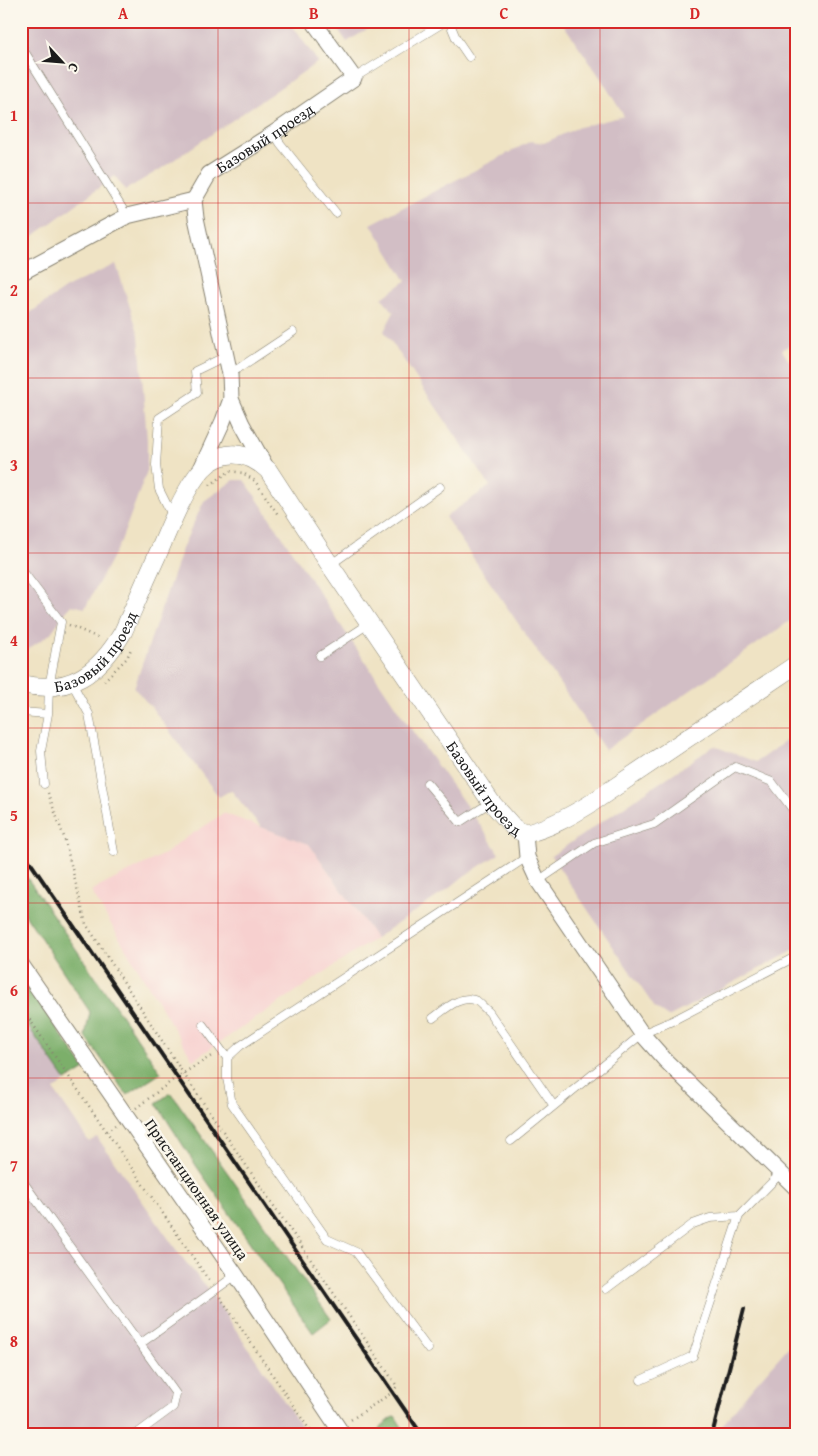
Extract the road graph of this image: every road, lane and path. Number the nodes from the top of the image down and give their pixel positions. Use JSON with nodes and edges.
{"nodes":[{"id":1,"x":313,"y":21,"type":"edge"},
{"id":2,"x":447,"y":21,"type":"edge"},
{"id":3,"x":21,"y":46,"type":"edge"},
{"id":4,"x":469,"y":57,"type":"dead end"},
{"id":5,"x":354,"y":78,"type":"junction"},
{"id":6,"x":274,"y":133,"type":"junction"},
{"id":7,"x":194,"y":200,"type":"junction"},
{"id":8,"x":336,"y":212,"type":"dead end"},
{"id":9,"x":127,"y":216,"type":"junction"},
{"id":10,"x":21,"y":273,"type":"edge"},
{"id":11,"x":293,"y":332,"type":"dead end"},
{"id":12,"x":226,"y":356,"type":"junction"},
{"id":13,"x":230,"y":374,"type":"junction"},
{"id":14,"x":231,"y":399,"type":"junction"},
{"id":15,"x":268,"y":470,"type":"junction"},
{"id":16,"x":203,"y":480,"type":"junction"},
{"id":17,"x":440,"y":487,"type":"dead end"},
{"id":18,"x":173,"y":518,"type":"junction"},
{"id":19,"x":282,"y":520,"type":"dead end"},
{"id":20,"x":330,"y":565,"type":"junction"},
{"id":21,"x":21,"y":569,"type":"edge"},
{"id":22,"x":61,"y":622,"type":"junction"},
{"id":23,"x":370,"y":623,"type":"junction"},
{"id":24,"x":131,"y":649,"type":"dead end"},
{"id":25,"x":120,"y":653,"type":"junction"},
{"id":26,"x":320,"y":656,"type":"dead end"},
{"id":27,"x":797,"y":664,"type":"edge"},
{"id":28,"x":72,"y":683,"type":"junction"},
{"id":29,"x":101,"y":683,"type":"dead end"},
{"id":30,"x":21,"y":684,"type":"edge"},
{"id":31,"x":49,"y":687,"type":"junction"},
{"id":32,"x":21,"y":712,"type":"edge"},
{"id":33,"x":48,"y":714,"type":"junction"},
{"id":34,"x":427,"y":783,"type":"dead end"},
{"id":35,"x":44,"y":784,"type":"joint"},
{"id":36,"x":491,"y":802,"type":"junction"},
{"id":37,"x":797,"y":816,"type":"edge"},
{"id":38,"x":525,"y":834,"type":"junction"},
{"id":39,"x":114,"y":852,"type":"dead end"},
{"id":40,"x":526,"y":856,"type":"junction"},
{"id":41,"x":538,"y":881,"type":"junction"},
{"id":42,"x":797,"y":956,"type":"edge"},
{"id":43,"x":21,"y":964,"type":"edge"},
{"id":44,"x":21,"y":1006,"type":"edge"},
{"id":45,"x":433,"y":1018,"type":"dead end"},
{"id":46,"x":203,"y":1025,"type":"dead end"},
{"id":47,"x":642,"y":1034,"type":"junction"},
{"id":48,"x":227,"y":1058,"type":"junction"},
{"id":49,"x":184,"y":1074,"type":"junction"},
{"id":50,"x":554,"y":1106,"type":"junction"},
{"id":51,"x":135,"y":1112,"type":"dead end"},
{"id":52,"x":120,"y":1122,"type":"dead end"},
{"id":53,"x":511,"y":1141,"type":"dead end"},
{"id":54,"x":781,"y":1174,"type":"junction"},
{"id":55,"x":21,"y":1179,"type":"edge"},
{"id":56,"x":797,"y":1188,"type":"edge"},
{"id":57,"x":738,"y":1216,"type":"junction"},
{"id":58,"x":236,"y":1275,"type":"junction"},
{"id":59,"x":606,"y":1290,"type":"dead end"},
{"id":60,"x":140,"y":1344,"type":"junction"},
{"id":61,"x":428,"y":1349,"type":"dead end"},
{"id":62,"x":641,"y":1380,"type":"dead end"},
{"id":63,"x":21,"y":1428,"type":"edge"},
{"id":64,"x":339,"y":1430,"type":"edge"},
{"id":65,"x":26,"y":1435,"type":"edge"},
{"id":66,"x":135,"y":1435,"type":"edge"}],
"edges":[{"from":1,"to":5,"type":"street"},
{"from":2,"to":4,"type":"lane"},
{"from":2,"to":5,"type":"lane"},
{"from":3,"to":9,"type":"lane"},
{"from":5,"to":6,"type":"street","name":"Базовый проезд"},
{"from":6,"to":7,"type":"street","name":"Базовый проезд"},
{"from":6,"to":8,"type":"lane"},
{"from":7,"to":9,"type":"street"},
{"from":7,"to":12,"type":"street","name":"Базовый проезд"},
{"from":9,"to":10,"type":"street"},
{"from":11,"to":13,"type":"lane"},
{"from":12,"to":13,"type":"street","name":"Базовый проезд"},
{"from":12,"to":18,"type":"lane"},
{"from":13,"to":14,"type":"street","name":"Базовый проезд"},
{"from":14,"to":15,"type":"street","name":"Базовый проезд"},
{"from":14,"to":16,"type":"street","name":"Базовый проезд"},
{"from":15,"to":16,"type":"street","name":"Базовый проезд"},
{"from":15,"to":20,"type":"street","name":"Базовый проезд"},
{"from":16,"to":18,"type":"street","name":"Базовый проезд"},
{"from":16,"to":19,"type":"path"},
{"from":17,"to":20,"type":"lane"},
{"from":18,"to":25,"type":"street","name":"Базовый проезд"},
{"from":20,"to":23,"type":"street","name":"Базовый проезд"},
{"from":21,"to":22,"type":"lane"},
{"from":22,"to":25,"type":"path"},
{"from":22,"to":31,"type":"lane"},
{"from":23,"to":26,"type":"lane"},
{"from":23,"to":36,"type":"street","name":"Базовый проезд"},
{"from":24,"to":25,"type":"path"},
{"from":25,"to":28,"type":"street","name":"Базовый проезд"},
{"from":25,"to":29,"type":"path"},
{"from":27,"to":38,"type":"street","name":"Базовый проезд"},
{"from":28,"to":31,"type":"street","name":"Базовый проезд"},
{"from":28,"to":39,"type":"lane"},
{"from":30,"to":31,"type":"street","name":"Базовый проезд"},
{"from":31,"to":33,"type":"lane"},
{"from":32,"to":33,"type":"lane"},
{"from":33,"to":35,"type":"lane"},
{"from":34,"to":36,"type":"lane"},
{"from":35,"to":49,"type":"path"},
{"from":36,"to":38,"type":"street","name":"Базовый проезд"},
{"from":37,"to":41,"type":"lane"},
{"from":38,"to":40,"type":"street"},
{"from":40,"to":41,"type":"street"},
{"from":40,"to":48,"type":"lane"},
{"from":41,"to":47,"type":"street"},
{"from":42,"to":47,"type":"lane"},
{"from":43,"to":58,"type":"street","name":"Пристанционная улица"},
{"from":44,"to":52,"type":"path"},
{"from":45,"to":50,"type":"lane"},
{"from":46,"to":48,"type":"lane"},
{"from":47,"to":50,"type":"lane"},
{"from":47,"to":54,"type":"street"},
{"from":48,"to":49,"type":"path"},
{"from":48,"to":61,"type":"lane"},
{"from":49,"to":51,"type":"path"},
{"from":49,"to":64,"type":"path"},
{"from":50,"to":53,"type":"lane"},
{"from":54,"to":56,"type":"street"},
{"from":54,"to":57,"type":"lane"},
{"from":55,"to":60,"type":"lane"},
{"from":57,"to":59,"type":"lane"},
{"from":57,"to":62,"type":"lane"},
{"from":58,"to":60,"type":"lane"},
{"from":58,"to":64,"type":"street","name":"Пристанционная улица"},
{"from":60,"to":66,"type":"lane"},
{"from":63,"to":65,"type":"lane"}]}
